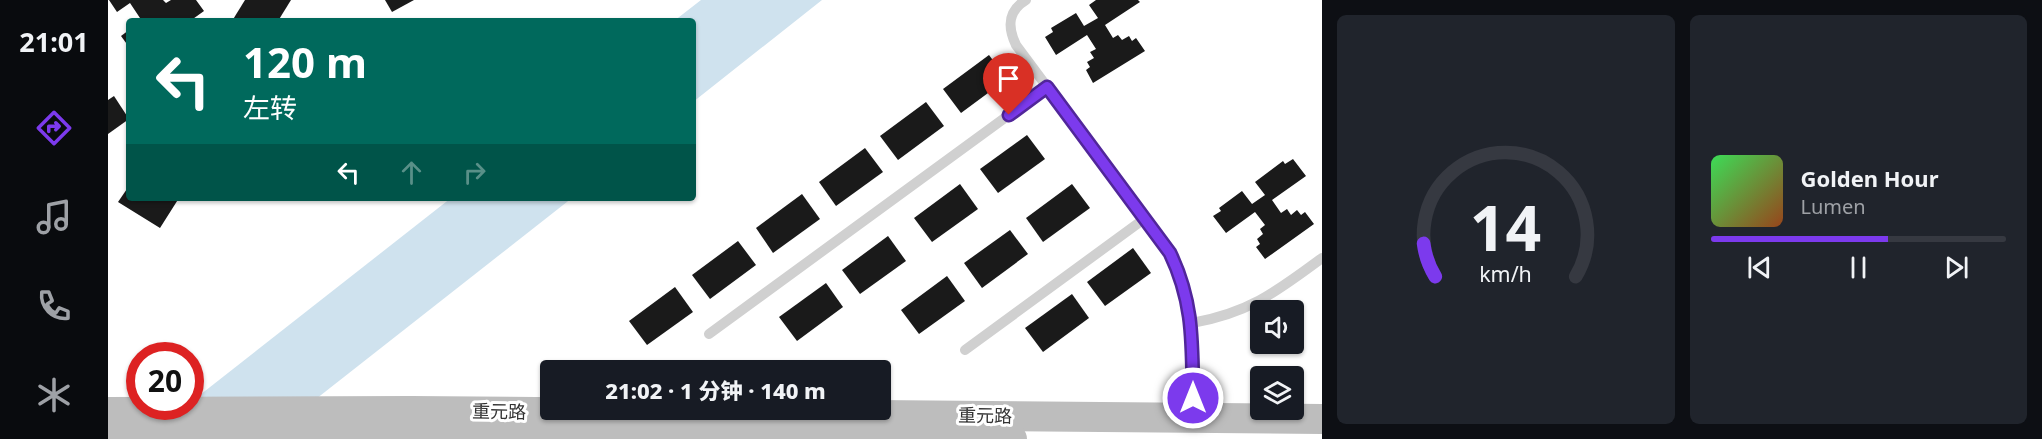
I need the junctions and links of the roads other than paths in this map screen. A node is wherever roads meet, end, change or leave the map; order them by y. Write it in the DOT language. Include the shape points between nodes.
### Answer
graph roads {
  1 [pos="1026,0"];
  2 [pos="1047,87"];
  3 [pos="1144,219"];
  4 [pos="1322,258"];
  5 [pos="1192,324"];
  6 [pos="709,334"];
  7 [pos="965,350"];
  8 [pos="108,412"];
  9 [pos="1193,418"];
  10 [pos="1322,419"];
  11 [pos="405,424"];
  12 [pos="108,439"];
  13 [pos="1012,439"];
  1 -- 2 [label="lane" via="1016,6 1010,18 1010,32"];
  2 -- 3 [label="lane"];
  2 -- 6 [label="lane"];
  3 -- 5 [label="lane" via="1179,272"];
  3 -- 7 [label="lane"];
  4 -- 5 [label="lane" via="1255,305 1224,318"];
  5 -- 9 [label="lane"];
  8 -- 11 [label="street, 重元路"];
  9 -- 10 [label="street, 重元路"];
  9 -- 11 [label="street, 重元路"];
  11 -- 12 [label="street, 重元路"];
  11 -- 13 [label="street, 重元路"];
}
